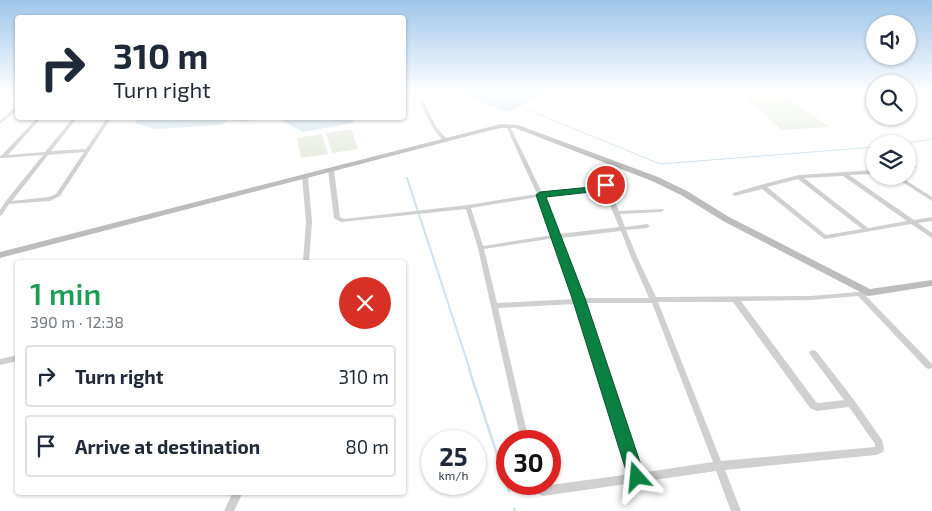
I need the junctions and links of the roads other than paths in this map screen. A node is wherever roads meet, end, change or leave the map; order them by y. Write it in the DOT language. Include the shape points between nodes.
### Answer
graph roads {
  1 [pos="429,116"];
  2 [pos="37,120"];
  3 [pos="73,120"];
  4 [pos="108,120"];
  5 [pos="508,126"];
  6 [pos="445,140"];
  7 [pos="87,150"];
  8 [pos="46,153"];
  9 [pos="1,158"];
  10 [pos="331,170"];
  11 [pos="598,173"];
  12 [pos="866,173"];
  13 [pos="845,175"];
  14 [pos="305,176"];
  15 [pos="799,177"];
  16 [pos="909,185"];
  17 [pos="762,186"];
  18 [pos="605,188"];
  19 [pos="735,194"];
  20 [pos="540,195"];
  21 [pos="932,199"];
  22 [pos="7,203"];
  23 [pos="468,208"];
  24 [pos="661,210"];
  25 [pos="616,213"];
  26 [pos="0,214"];
  27 [pos="932,219"];
  28 [pos="913,222"];
  29 [pos="647,226"];
  30 [pos="623,229"];
  31 [pos="867,230"];
  32 [pos="556,236"];
  33 [pos="932,236"];
  34 [pos="481,248"];
  35 [pos="0,255"];
  36 [pos="306,260"];
  37 [pos="932,283"];
  38 [pos="865,294"];
  39 [pos="735,299"];
  40 [pos="654,300"];
  41 [pos="580,301"];
  42 [pos="494,306"];
  43 [pos="813,353"];
  44 [pos="15,359"];
  45 [pos="0,362"];
  46 [pos="929,366"];
  47 [pos="851,403"];
  48 [pos="522,430"];
  49 [pos="718,466"];
  50 [pos="637,477"];
  51 [pos="561,488"];
  52 [pos="237,495"];
  53 [pos="229,511"];
  54 [pos="736,511"];
  1 -- 6 [label="street"];
  2 -- 9 [label="street"];
  3 -- 8 [label="street"];
  4 -- 7 [label="street"];
  5 -- 6 [label="street"];
  5 -- 20 [label="street"];
  5 -- 38 [label="street" via="516,126 655,179"];
  6 -- 10 [label="street"];
  7 -- 8 [label="street"];
  7 -- 22 [label="street" via="55,198"];
  8 -- 9 [label="street"];
  8 -- 22 [label="street"];
  10 -- 14 [label="street"];
  10 -- 23 [label="street" via="338,220"];
  11 -- 18 [label="street"];
  12 -- 13 [label="street"];
  13 -- 15 [label="street"];
  13 -- 28 [label="street"];
  14 -- 35 [label="street"];
  14 -- 36 [label="street" via="309,222"];
  15 -- 17 [label="street"];
  15 -- 31 [label="street"];
  16 -- 21 [label="street"];
  17 -- 19 [label="street"];
  17 -- 31 [label="street" via="825,237"];
  18 -- 20 [label="street"];
  18 -- 25 [label="street"];
  20 -- 23 [label="street"];
  20 -- 32 [label="street"];
  22 -- 26 [label="street"];
  23 -- 34 [label="street"];
  24 -- 25 [label="street"];
  25 -- 30 [label="street"];
  27 -- 28 [label="street"];
  28 -- 31 [label="street"];
  28 -- 33 [label="street"];
  29 -- 30 [label="street"];
  30 -- 32 [label="street"];
  30 -- 40 [label="street"];
  32 -- 34 [label="street"];
  32 -- 41 [label="street"];
  34 -- 42 [label="street"];
  37 -- 38 [label="street"];
  38 -- 39 [label="street"];
  38 -- 46 [label="street"];
  39 -- 40 [label="street"];
  39 -- 47 [label="street" via="813,405"];
  40 -- 41 [label="street"];
  40 -- 49 [label="street"];
  41 -- 42 [label="street"];
  41 -- 50 [label="street"];
  42 -- 48 [label="street"];
  43 -- 47 [label="street"];
  44 -- 45 [label="street"];
  47 -- 49 [label="street" via="880,449"];
  49 -- 50 [label="street"];
  49 -- 54 [label="street"];
  50 -- 51 [label="street"];
  52 -- 53 [label="street"];
}
